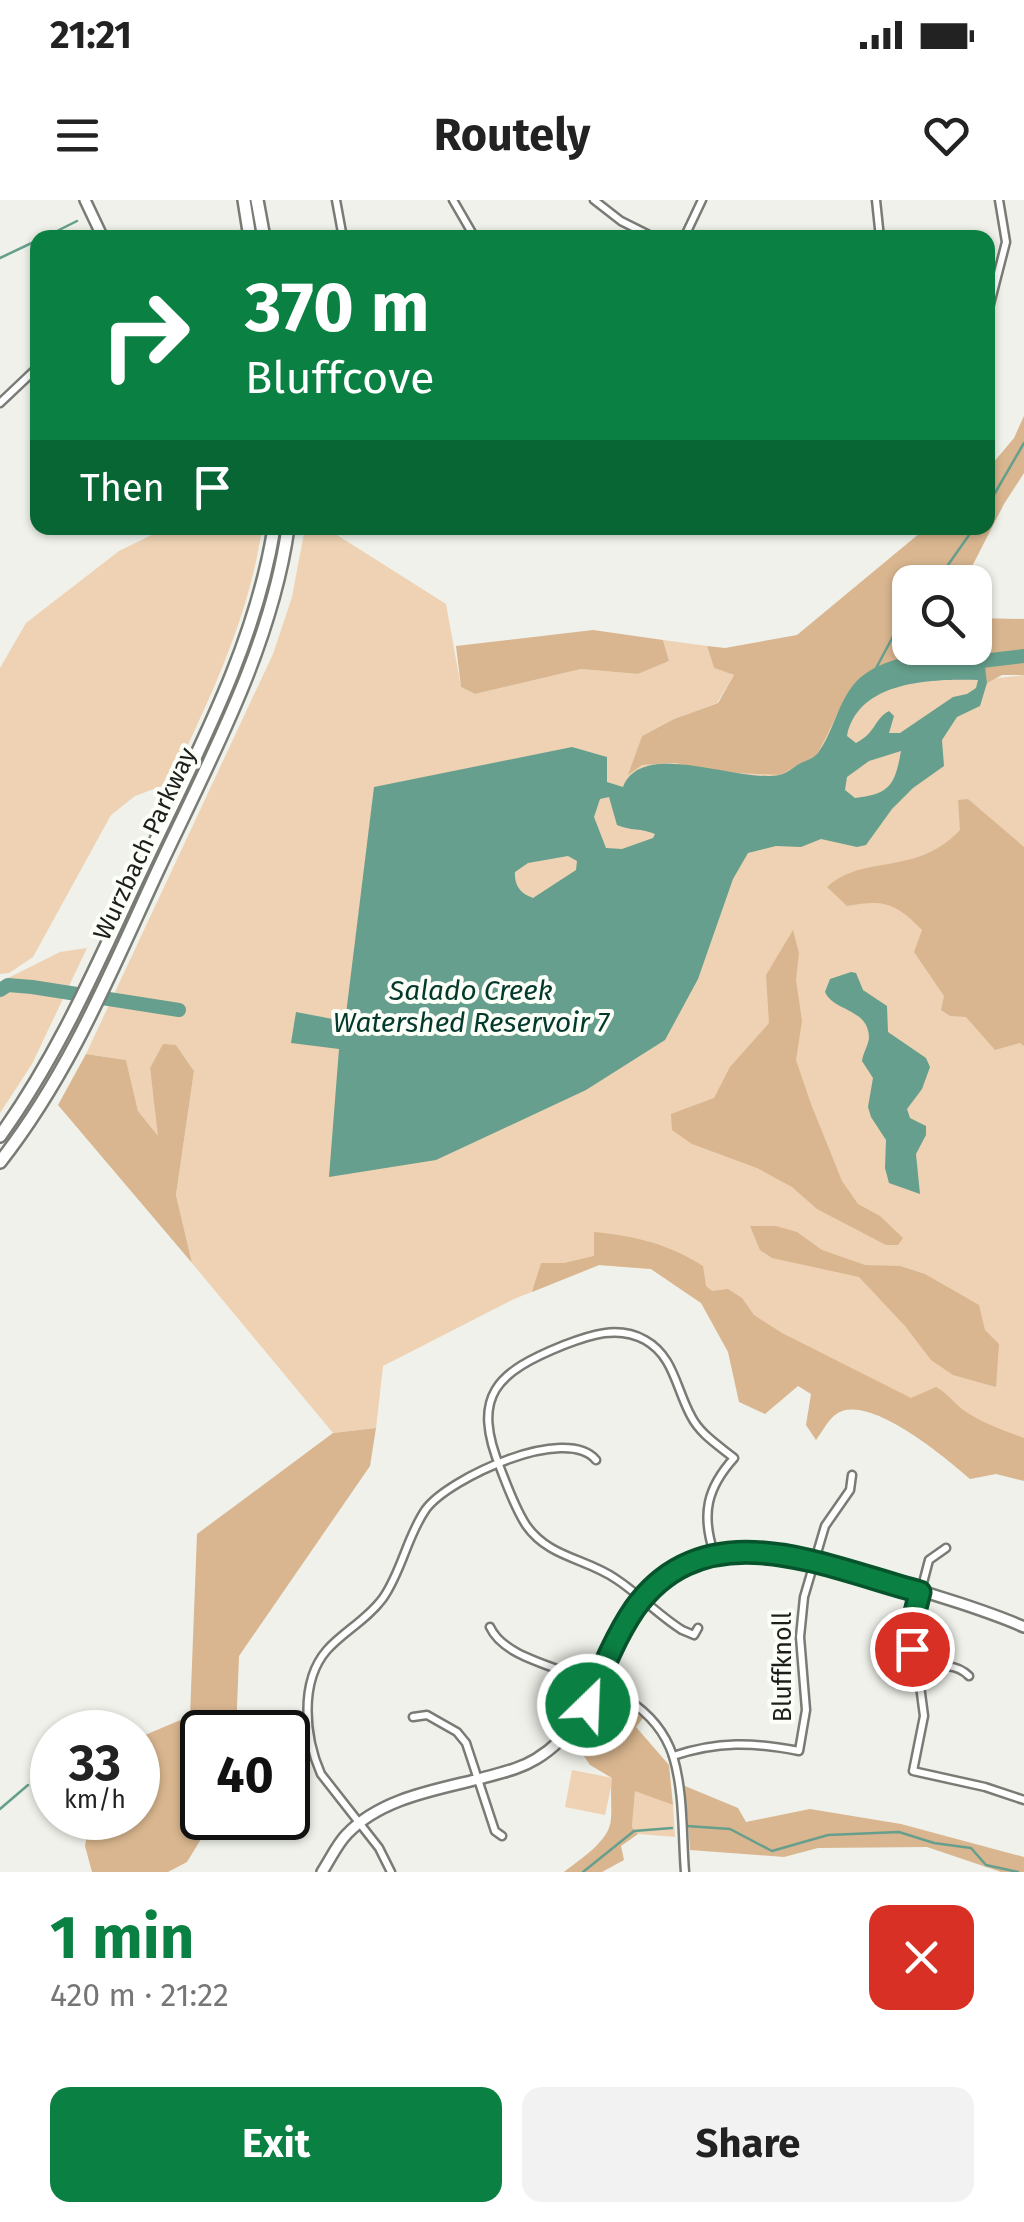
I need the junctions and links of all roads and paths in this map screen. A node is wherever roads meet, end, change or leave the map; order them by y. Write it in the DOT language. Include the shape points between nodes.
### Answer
graph roads {
  1 [pos="85,200"];
  2 [pos="240,200"];
  3 [pos="257,200"];
  4 [pos="336,200"];
  5 [pos="453,200"];
  6 [pos="594,200"];
  7 [pos="702,200"];
  8 [pos="876,200"];
  9 [pos="999,200"];
  10 [pos="99,230"];
  11 [pos="245,230"];
  12 [pos="263,230"];
  13 [pos="341,230"];
  14 [pos="469,230"];
  15 [pos="639,230"];
  16 [pos="688,230"];
  17 [pos="879,230"];
  18 [pos="995,276"];
  19 [pos="30,375"];
  20 [pos="0,403"];
  21 [pos="273,535"];
  22 [pos="287,535"];
  23 [pos="0,1136"];
  24 [pos="0,1162"];
  25 [pos="596,1460"];
  26 [pos="499,1465"];
  27 [pos="852,1475"];
  28 [pos="946,1548"];
  29 [pos="714,1553"];
  30 [pos="813,1563"];
  31 [pos="920,1592"];
  32 [pos="642,1600"];
  33 [pos="490,1627"];
  34 [pos="1024,1627"];
  35 [pos="698,1628"];
  36 [pos="918,1670"];
  37 [pos="969,1676"];
  38 [pos="597,1683"];
  39 [pos="413,1718"];
  40 [pos="672,1756"];
  41 [pos="479,1778"];
  42 [pos="1024,1800"];
  43 [pos="360,1823"];
  44 [pos="502,1836"];
  45 [pos="322,1872"];
  46 [pos="391,1872"];
  47 [pos="685,1872"];
  1 -- 10 [label="street"];
  2 -- 11 [label="highway"];
  3 -- 12 [label="highway"];
  4 -- 13 [label="street"];
  5 -- 14 [label="street"];
  6 -- 15 [label="street"];
  7 -- 16 [label="street"];
  8 -- 17 [label="street"];
  9 -- 18 [label="street" via="1006,242"];
  19 -- 20 [label="street"];
  21 -- 23 [label="highway, Wurzbach Parkway" via="246,641 68,1027"];
  22 -- 24 [label="highway, Wurzbach Parkway" via="259,645 84,1028 38,1111"];
  25 -- 26 [label="street" via="583,1450 559,1447"];
  26 -- 29 [label="street" via="488,1414 508,1374 588,1336 612,1332 646,1340 670,1363 697,1426 734,1458 706,1506"];
  26 -- 32 [label="street" via="519,1514 538,1539 606,1572"];
  26 -- 43 [label="street" via="428,1506 382,1600 328,1650 314,1673 307,1720 315,1761"];
  27 -- 30 [label="street, Bluffknoll"];
  28 -- 31 [label="street" via="929,1560"];
  29 -- 30 [label="street" via="744,1550"];
  29 -- 32 [label="street" via="660,1580"];
  30 -- 31 [label="street"];
  30 -- 40 [label="street, Bluffknoll" via="801,1617 806,1710 800,1751 730,1742"];
  31 -- 34 [label="street"];
  31 -- 36 [label="street" via="911,1631"];
  32 -- 35 [label="street" via="694,1636"];
  32 -- 38 [label="street"];
  33 -- 38 [label="street" via="494,1637 522,1654"];
  36 -- 37 [label="street" via="952,1666"];
  36 -- 42 [label="street" via="924,1716 914,1771"];
  38 -- 40 [label="street" via="646,1714"];
  38 -- 41 [label="street" via="580,1718 551,1749 514,1770"];
  39 -- 41 [label="street" via="427,1715 457,1732"];
  40 -- 47 [label="street"];
  41 -- 43 [label="street" via="401,1800"];
  41 -- 44 [label="street" via="494,1831"];
  43 -- 45 [label="street"];
  43 -- 46 [label="street"];
}
